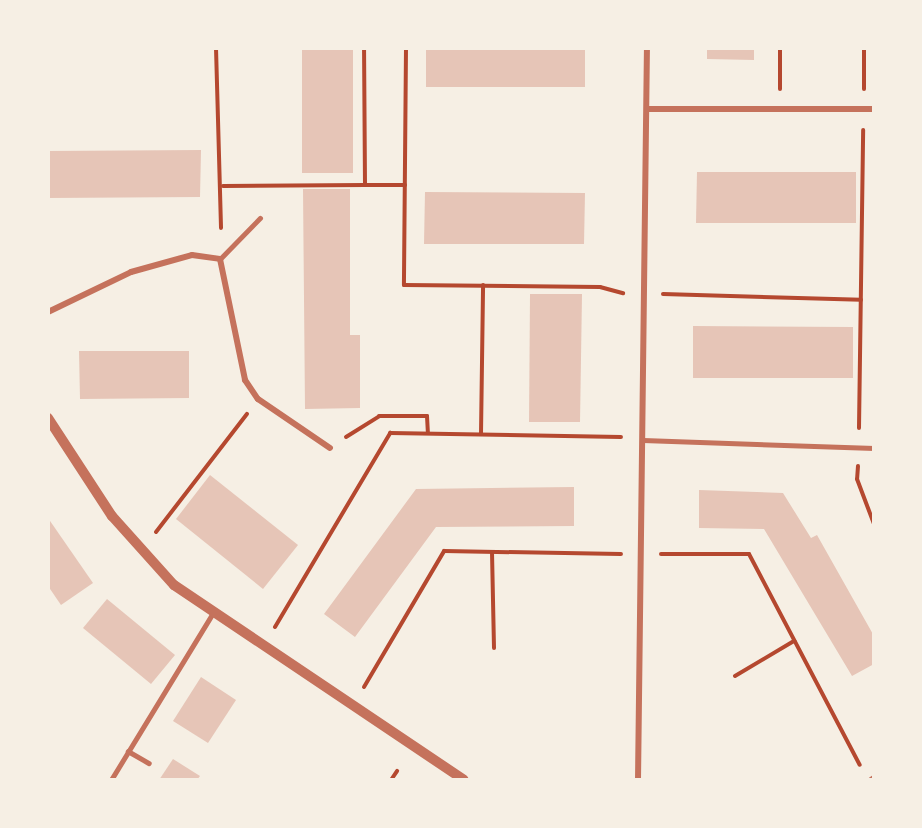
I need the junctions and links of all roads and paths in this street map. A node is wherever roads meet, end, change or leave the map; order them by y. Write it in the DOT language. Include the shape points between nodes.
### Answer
graph roads {
  1 [pos="216,48"];
  2 [pos="364,48"];
  3 [pos="405,48"];
  4 [pos="647,48"];
  5 [pos="780,48"];
  6 [pos="864,48"];
  7 [pos="647,109"];
  8 [pos="780,109"];
  9 [pos="863,109"];
  10 [pos="874,109"];
  11 [pos="365,185"];
  12 [pos="405,185"];
  13 [pos="223,186"];
  14 [pos="260,218"];
  15 [pos="220,259"];
  16 [pos="483,285"];
  17 [pos="645,293"];
  18 [pos="861,300"];
  19 [pos="48,312"];
  20 [pos="258,399"];
  21 [pos="48,418"];
  22 [pos="428,434"];
  23 [pos="481,434"];
  24 [pos="643,440"];
  25 [pos="330,448"];
  26 [pos="859,448"];
  27 [pos="874,448"];
  28 [pos="874,524"];
  29 [pos="140,552"];
  30 [pos="492,552"];
  31 [pos="213,613"];
  32 [pos="794,641"];
  33 [pos="263,646"];
  34 [pos="494,648"];
  35 [pos="735,676"];
  36 [pos="128,752"];
  37 [pos="148,763"];
  38 [pos="397,771"];
  39 [pos="111,780"];
  40 [pos="392,780"];
  41 [pos="464,780"];
  42 [pos="638,780"];
  1 -- 13 [label="path" via="217,174"];
  2 -- 11 [label="path"];
  3 -- 12 [label="path"];
  4 -- 7 [label="street"];
  5 -- 8 [label="path"];
  6 -- 9 [label="path"];
  7 -- 8 [label="street"];
  7 -- 17 [label="street"];
  8 -- 9 [label="street"];
  9 -- 10 [label="street"];
  9 -- 18 [label="path"];
  11 -- 12 [label="path"];
  11 -- 13 [label="path"];
  12 -- 16 [label="path" via="404,285"];
  13 -- 15 [label="path"];
  14 -- 15 [label="lane"];
  15 -- 19 [label="street" via="192,255 131,272"];
  15 -- 20 [label="street" via="245,380"];
  16 -- 17 [label="path" via="600,287 609,293"];
  16 -- 23 [label="path"];
  17 -- 18 [label="path"];
  17 -- 24 [label="street"];
  18 -- 26 [label="path"];
  20 -- 25 [label="street"];
  20 -- 29 [label="path"];
  21 -- 29 [label="street"];
  22 -- 23 [label="path"];
  22 -- 25 [label="path" via="427,416 379,416"];
  22 -- 33 [label="path" via="390,433"];
  23 -- 24 [label="path"];
  24 -- 26 [label="lane"];
  24 -- 42 [label="street"];
  26 -- 27 [label="lane"];
  26 -- 28 [label="path" via="857,479"];
  29 -- 31 [label="street"];
  30 -- 34 [label="path"];
  31 -- 33 [label="street"];
  31 -- 36 [label="lane"];
  32 -- 35 [label="path"];
  33 -- 41 [label="street"];
  36 -- 37 [label="lane"];
  36 -- 39 [label="lane"];
  38 -- 40 [label="path"];
}
